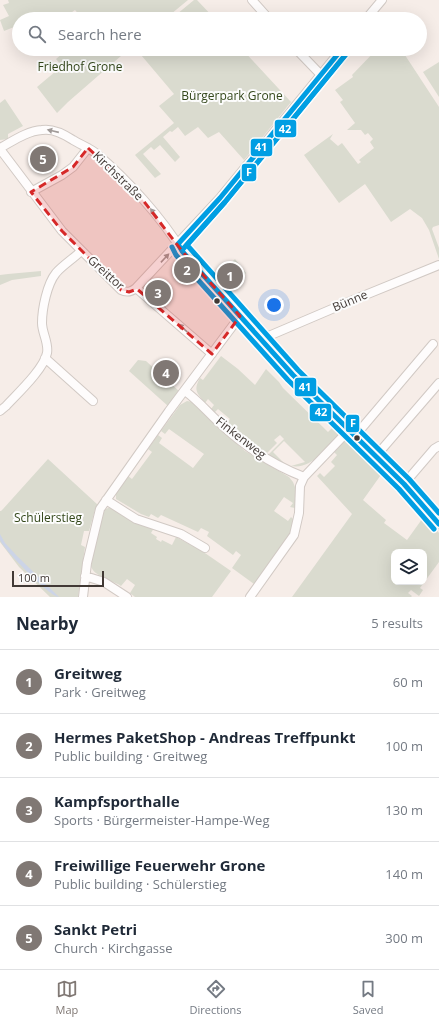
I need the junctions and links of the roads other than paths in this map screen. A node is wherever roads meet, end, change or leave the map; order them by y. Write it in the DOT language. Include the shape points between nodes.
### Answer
graph roads {
  1 [pos="252,0"];
  2 [pos="382,0"];
  3 [pos="263,12"];
  4 [pos="372,12"];
  5 [pos="303,56"];
  6 [pos="336,56"];
  7 [pos="321,75"];
  8 [pos="88,148"];
  9 [pos="0,149"];
  10 [pos="31,192"];
  11 [pos="178,244"];
  12 [pos="81,250"];
  13 [pos="439,265"];
  14 [pos="134,290"];
  15 [pos="240,316"];
  16 [pos="262,341"];
  17 [pos="433,344"];
  18 [pos="212,354"];
  19 [pos="45,358"];
  20 [pos="439,383"];
  21 [pos="185,391"];
  22 [pos="93,401"];
  23 [pos="0,411"];
  24 [pos="352,433"];
  25 [pos="439,446"];
  26 [pos="376,456"];
  27 [pos="304,477"];
  28 [pos="404,484"];
  29 [pos="106,500"];
  30 [pos="439,524"];
  31 [pos="205,548"];
  32 [pos="85,576"];
  33 [pos="83,597"];
  34 [pos="128,597"];
  35 [pos="250,597"];
  1 -- 3 [label="street"];
  2 -- 4 [label="street"];
  5 -- 7 [label="street"];
  6 -- 7 [label="street"];
  7 -- 11 [label="street" via="220,198"];
  8 -- 9 [label="street, Kirchstraße, one-way" via="54,130 42,129"];
  8 -- 10 [label="street" via="73,167"];
  11 -- 8 [label="street, Kirchstraße, one-way" via="139,195"];
  9 -- 10 [label="street, Greittor"];
  10 -- 12 [label="street, Greittor"];
  14 -- 11 [label="street, one-way"];
  11 -- 15 [label="street, Kirchstraße"];
  12 -- 14 [label="street, Greittor" via="121,290"];
  12 -- 19 [label="street" via="55,274 48,288 42,323 47,350"];
  13 -- 16 [label="street, Bünne" via="346,302"];
  18 -- 14 [label="street, Greittor, one-way"];
  15 -- 16 [label="street, Kirchstraße"];
  15 -- 18 [label="street"];
  16 -- 24 [label="street, Kirchstraße"];
  17 -- 24 [label="street"];
  18 -- 21 [label="street"];
  19 -- 22 [label="street"];
  19 -- 23 [label="street" via="40,367"];
  20 -- 26 [label="street"];
  21 -- 27 [label="street, Finkenweg" via="246,445 273,463"];
  21 -- 29 [label="street"];
  24 -- 26 [label="street, Kirchstraße"];
  24 -- 27 [label="street"];
  25 -- 28 [label="street"];
  26 -- 28 [label="street, Kirchstraße"];
  27 -- 35 [label="street" via="300,486 299,513 294,534"];
  28 -- 30 [label="street, Kirchstraße"];
  29 -- 31 [label="street" via="136,519 181,534"];
  29 -- 32 [label="street" via="98,512"];
  32 -- 33 [label="street"];
  32 -- 34 [label="street" via="104,582"];
}
